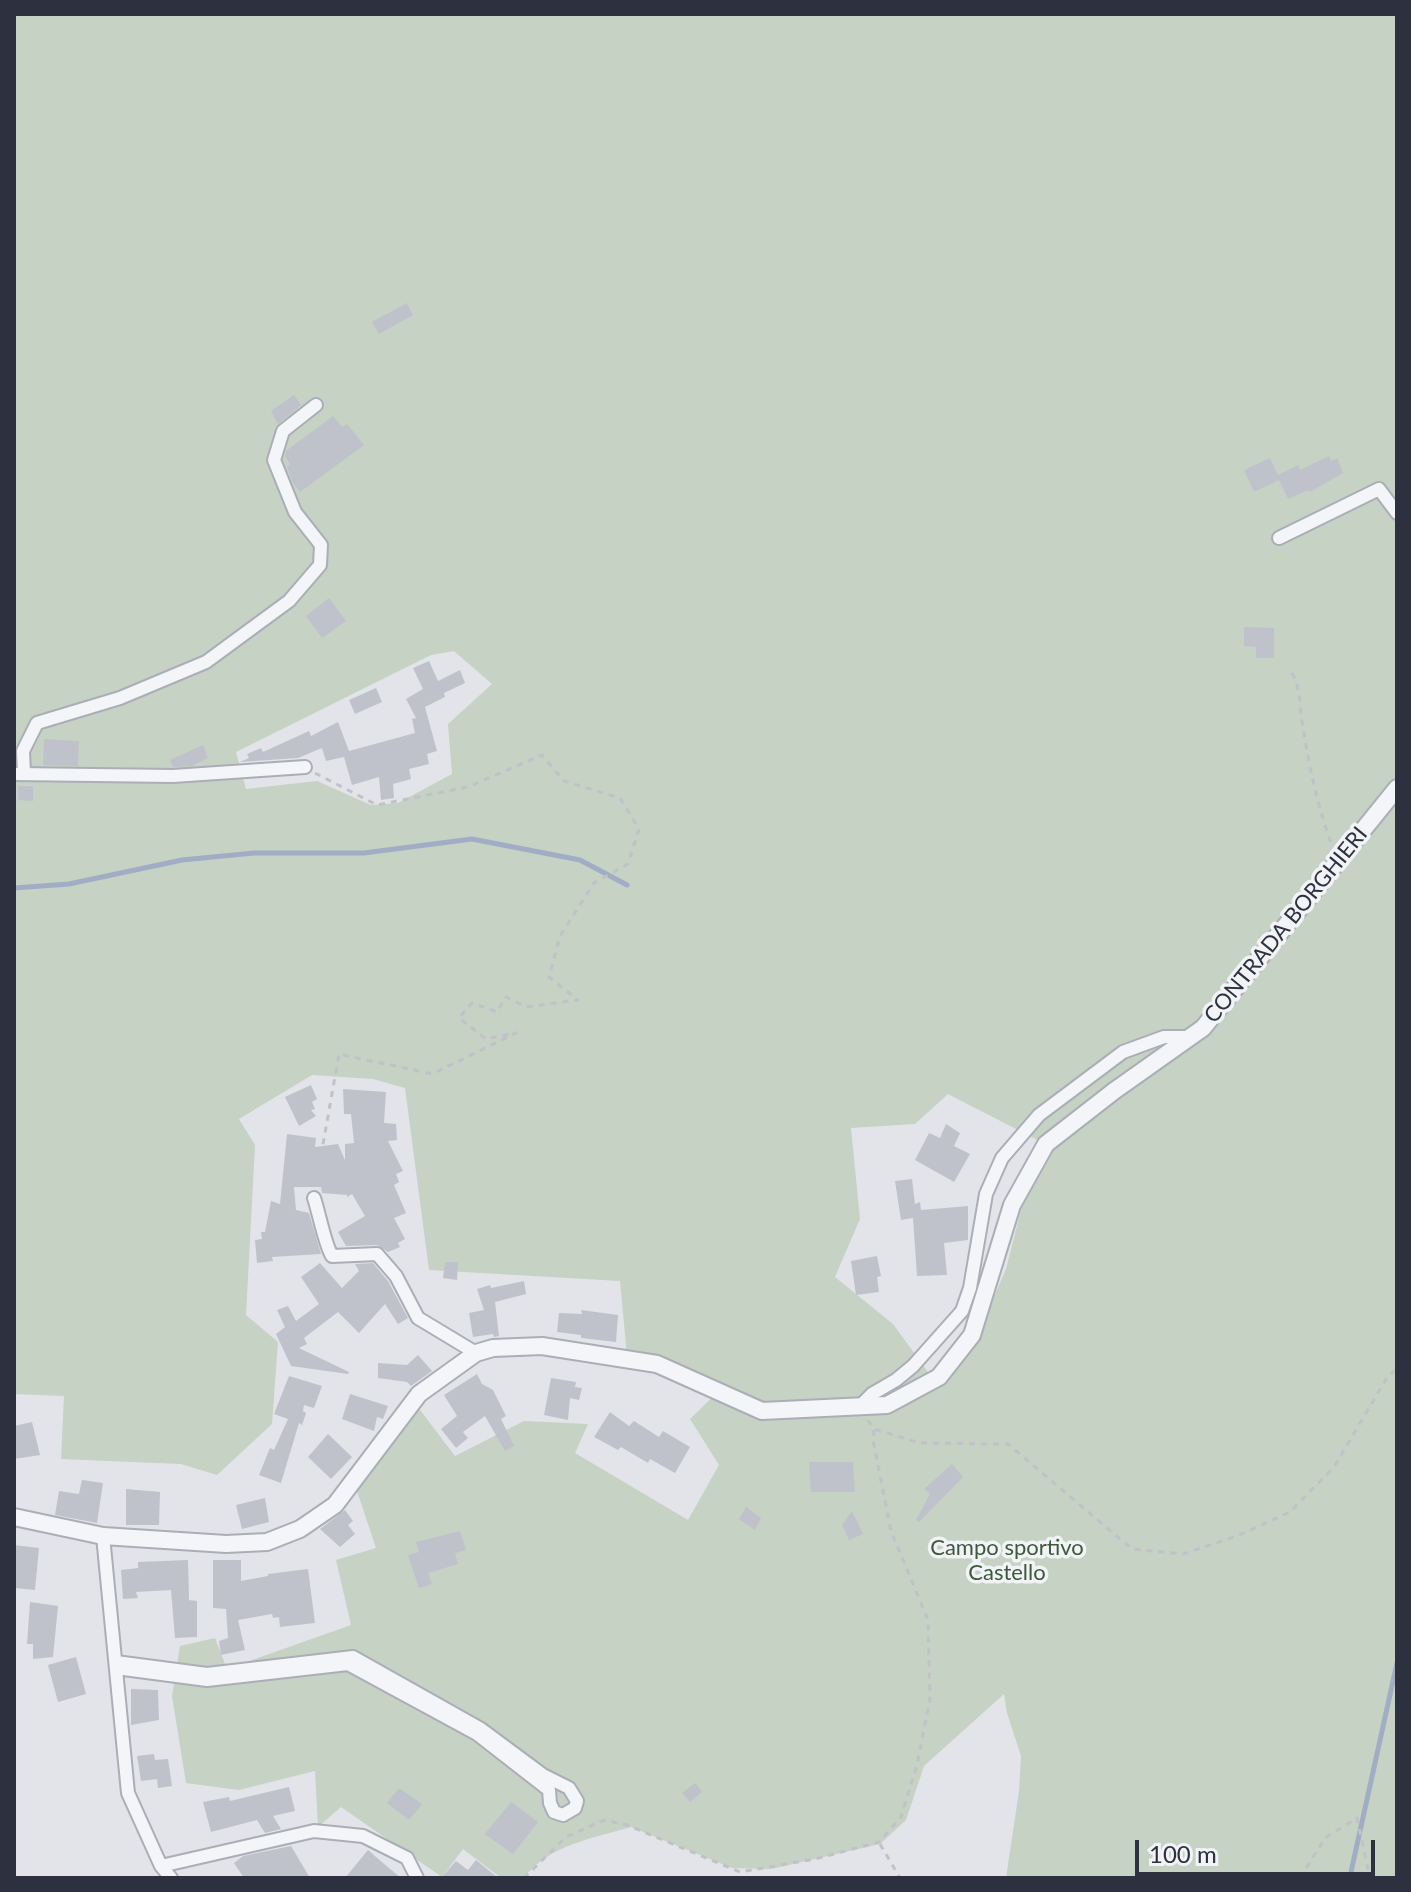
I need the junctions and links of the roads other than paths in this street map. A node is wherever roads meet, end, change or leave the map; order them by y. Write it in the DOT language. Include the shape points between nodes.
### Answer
graph roads {
  1 [pos="316,405"];
  2 [pos="1397,513"];
  3 [pos="1279,538"];
  4 [pos="305,767"];
  5 [pos="19,774"];
  6 [pos="1397,788"];
  7 [pos="1191,1037"];
  8 [pos="314,1198"];
  9 [pos="476,1353"];
  10 [pos="860,1406"];
  11 [pos="14,1517"];
  12 [pos="103,1536"];
  13 [pos="116,1665"];
  14 [pos="161,1866"];
  15 [pos="171,1878"];
  16 [pos="417,1878"];
  1 -- 5 [label="street" via="283,431 274,460 295,512 321,545 320,565 289,601 206,662 120,698 37,723"];
  2 -- 3 [label="street" via="1379,489"];
  4 -- 5 [label="street" via="173,776"];
  6 -- 7 [label="street, CONTRADA BORGHIERI"];
  7 -- 10 [label="street, CONTRADA BORGHIERI" via="1046,1144 1012,1205 972,1335 939,1377 887,1405"];
  7 -- 10 [label="street" via="1164,1037 1123,1052 1039,1115 1002,1158 986,1194 962,1311 913,1366"];
  8 -- 9 [label="street" via="332,1256 377,1254 396,1276 418,1318"];
  9 -- 10 [label="street, CONTRADA BORGHIERI" via="542,1346 657,1364 762,1411"];
  9 -- 12 [label="street, CONTRADA BORGHIERI" via="419,1394 335,1505 300,1529 267,1542 226,1544"];
  11 -- 12 [label="street, CONTRADA BORGHIERI"];
  12 -- 13 [label="street"];
  13 -- 13 [label="street" via="207,1680 348,1664 477,1734 549,1790 554,1812 563,1815 575,1808 569,1788 473,1724 353,1657 207,1674"];
  13 -- 14 [label="street" via="128,1793"];
  14 -- 15 [label="street"];
  14 -- 16 [label="street" via="314,1831 363,1836 407,1858"];
}
